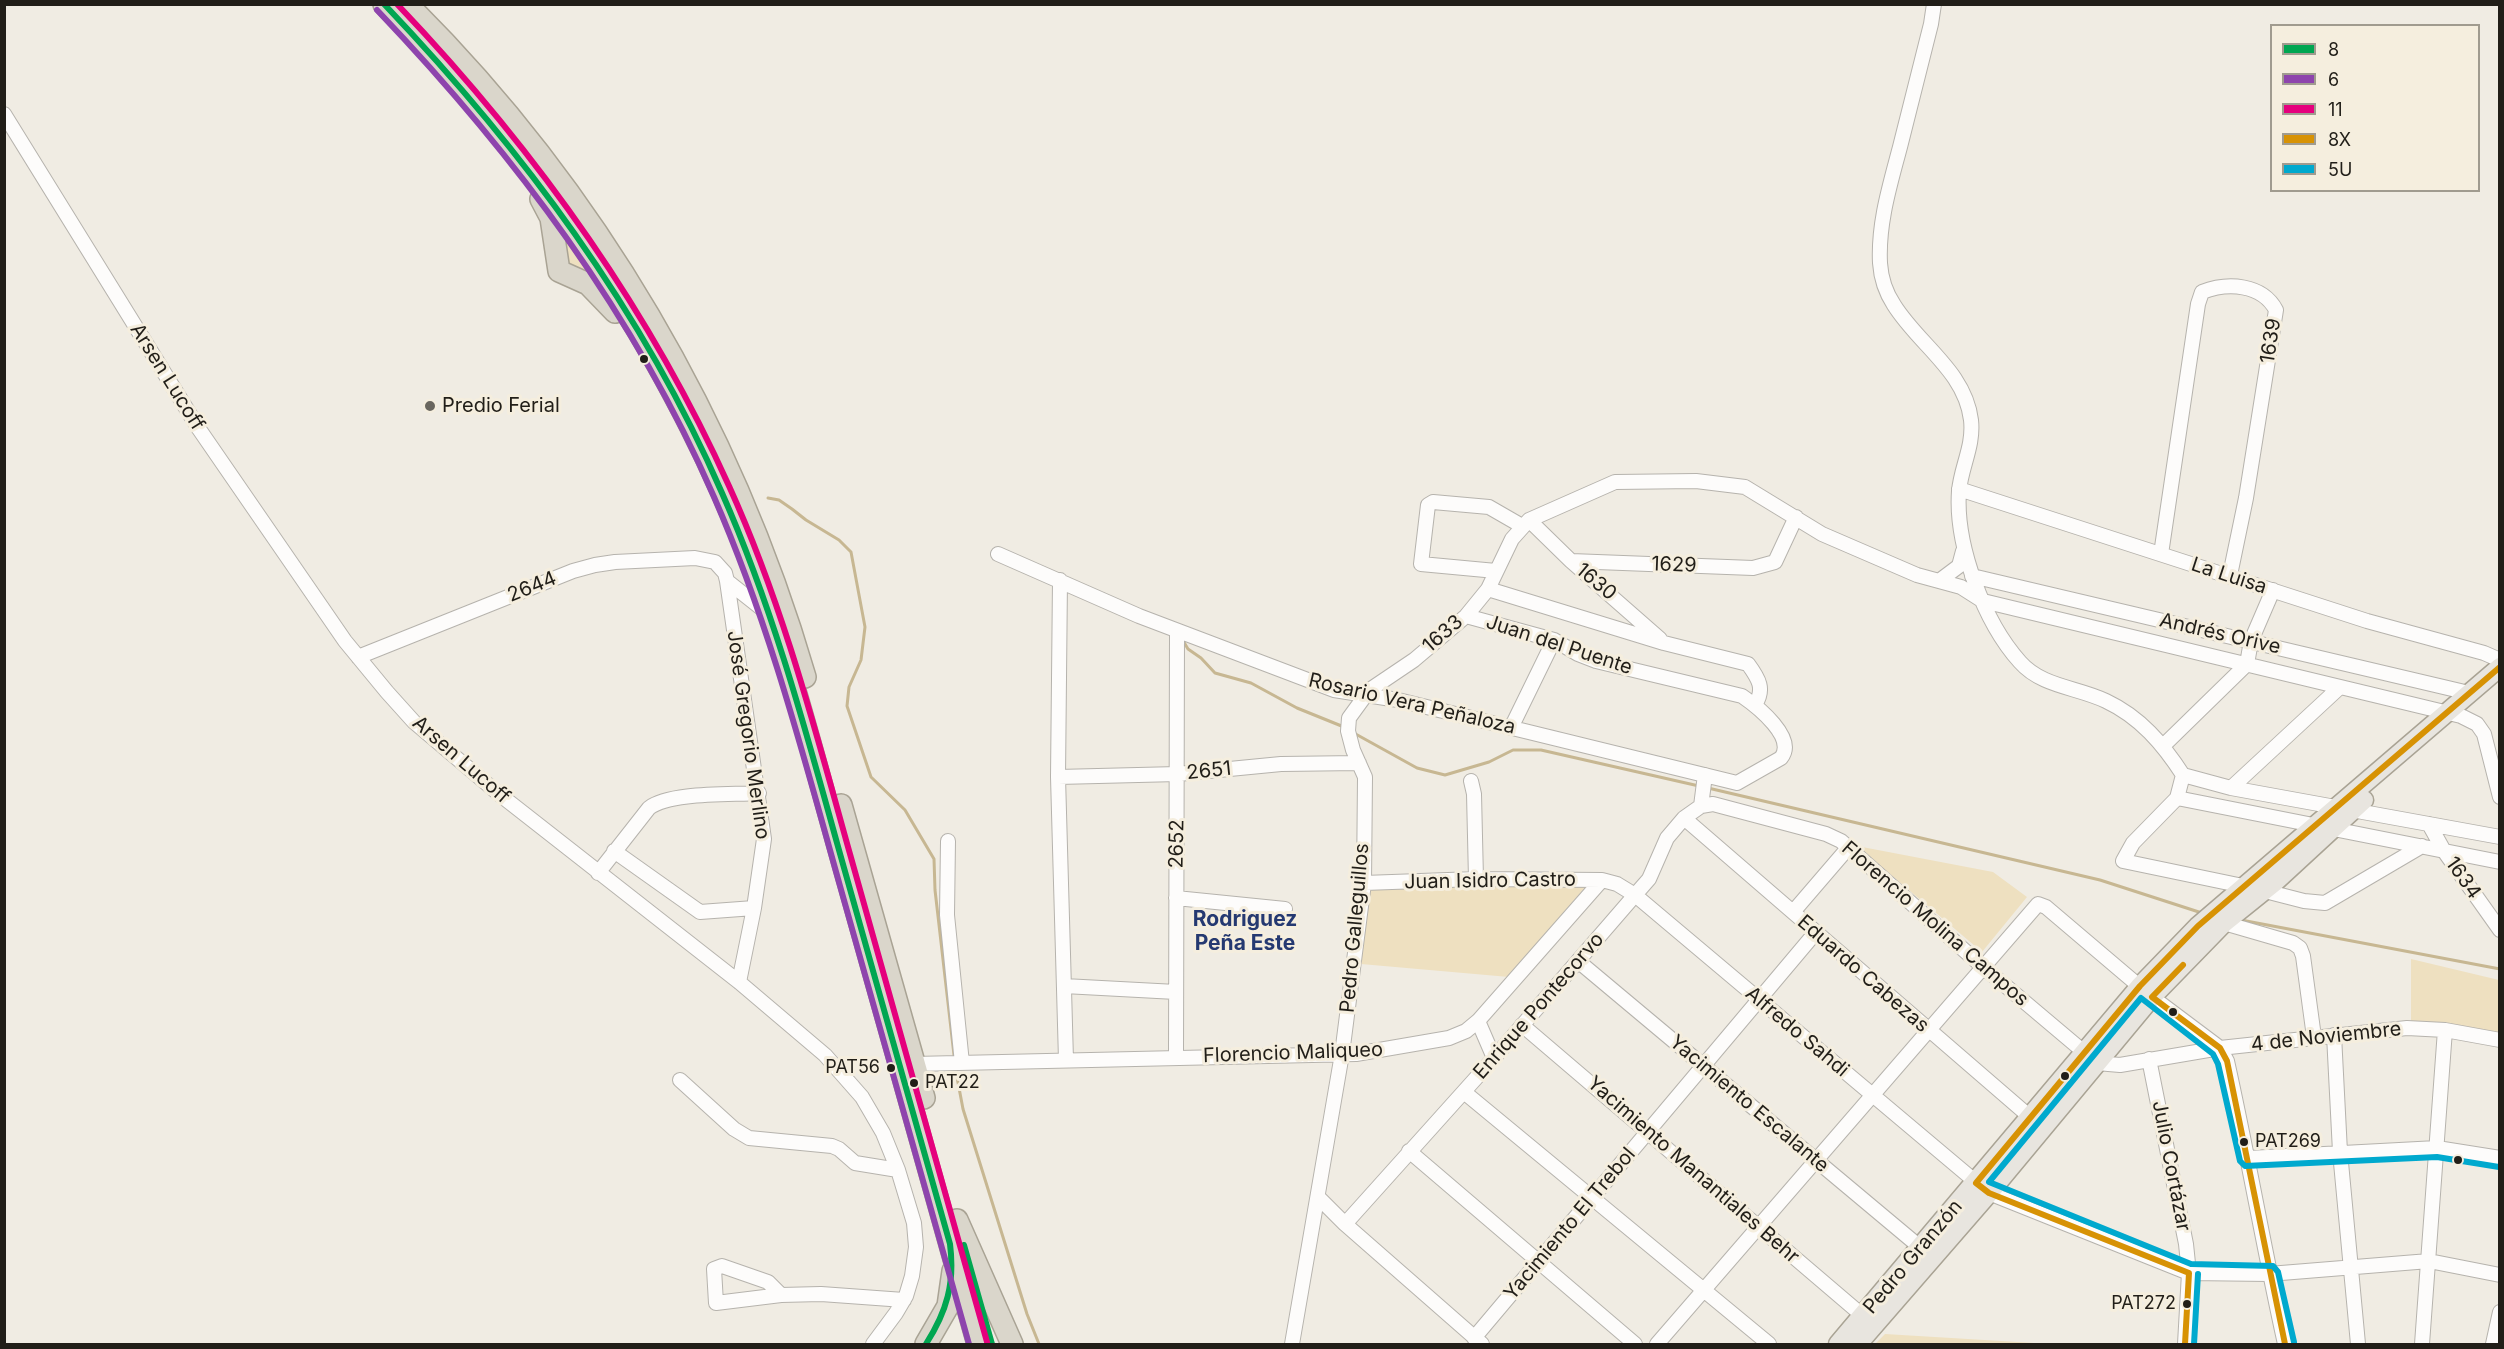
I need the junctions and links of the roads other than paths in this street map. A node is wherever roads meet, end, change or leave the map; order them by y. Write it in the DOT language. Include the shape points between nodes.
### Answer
graph roads {
  1 [pos="384,4"];
  2 [pos="408,4"];
  3 [pos="1934,4"];
  4 [pos="4,114"];
  5 [pos="526,163"];
  6 [pos="644,341"];
  7 [pos="1959,489"];
  8 [pos="1796,517"];
  9 [pos="1525,523"];
  10 [pos="1964,551"];
  11 [pos="998,554"];
  12 [pos="2161,554"];
  13 [pos="1571,561"];
  14 [pos="715,562"];
  15 [pos="1496,571"];
  16 [pos="2230,575"];
  17 [pos="1972,576"];
  18 [pos="1060,580"];
  19 [pos="727,581"];
  20 [pos="1939,581"];
  21 [pos="1488,589"];
  22 [pos="2272,590"];
  23 [pos="1983,601"];
  24 [pos="771,616"];
  25 [pos="1466,616"];
  26 [pos="1177,631"];
  27 [pos="1554,639"];
  28 [pos="2251,641"];
  29 [pos="1664,643"];
  30 [pos="358,657"];
  31 [pos="2499,660"];
  32 [pos="2247,664"];
  33 [pos="2499,667"];
  34 [pos="2499,683"];
  35 [pos="2340,687"];
  36 [pos="2469,693"];
  37 [pos="1365,696"];
  38 [pos="1755,705"];
  39 [pos="2453,714"];
  40 [pos="1511,728"];
  41 [pos="2164,745"];
  42 [pos="1359,763"];
  43 [pos="1178,774"];
  44 [pos="1705,775"];
  45 [pos="2183,775"];
  46 [pos="1058,777"];
  47 [pos="1471,781"];
  48 [pos="2231,788"];
  49 [pos="759,793"];
  50 [pos="2177,798"];
  51 [pos="2499,798"];
  52 [pos="1701,806"];
  53 [pos="2345,808"];
  54 [pos="1684,818"];
  55 [pos="2429,824"];
  56 [pos="2323,828"];
  57 [pos="2499,837"];
  58 [pos="948,841"];
  59 [pos="2422,846"];
  60 [pos="1848,848"];
  61 [pos="614,851"];
  62 [pos="2444,851"];
  63 [pos="2499,862"];
  64 [pos="598,873"];
  65 [pos="1476,879"];
  66 [pos="1602,880"];
  67 [pos="1364,883"];
  68 [pos="1617,884"];
  69 [pos="2243,886"];
  70 [pos="2265,891"];
  71 [pos="1635,895"];
  72 [pos="1176,898"];
  73 [pos="754,908"];
  74 [pos="1285,909"];
  75 [pos="1793,912"];
  76 [pos="2224,923"];
  77 [pos="2499,930"];
  78 [pos="1816,932"];
  79 [pos="1578,961"];
  80 [pos="1982,966"];
  81 [pos="739,982"];
  82 [pos="1064,986"];
  83 [pos="1176,992"];
  84 [pos="2146,992"];
  85 [pos="1758,999"];
  86 [pos="1478,1021"];
  87 [pos="1522,1025"];
  88 [pos="1928,1030"];
  89 [pos="2445,1030"];
  90 [pos="2334,1035"];
  91 [pos="2314,1037"];
  92 [pos="2499,1040"];
  93 [pos="2220,1048"];
  94 [pos="1342,1054"];
  95 [pos="1176,1058"];
  96 [pos="1494,1058"];
  97 [pos="2091,1058"];
  98 [pos="2149,1059"];
  99 [pos="1066,1060"];
  100 [pos="962,1063"];
  101 [pos="915,1064"];
  102 [pos="1703,1065"];
  103 [pos="680,1080"];
  104 [pos="1464,1092"];
  105 [pos="1871,1095"];
  106 [pos="2037,1123"];
  107 [pos="1647,1132"];
  108 [pos="2437,1148"];
  109 [pos="1409,1152"];
  110 [pos="2340,1152"];
  111 [pos="2249,1158"];
  112 [pos="2499,1158"];
  113 [pos="1816,1160"];
  114 [pos="898,1170"];
  115 [pos="1982,1188"];
  116 [pos="1318,1198"];
  117 [pos="1592,1198"];
  118 [pos="957,1220"];
  119 [pos="1345,1224"];
  120 [pos="1758,1227"];
  121 [pos="950,1244"];
  122 [pos="1921,1248"];
  123 [pos="2429,1261"];
  124 [pos="1538,1262"];
  125 [pos="2350,1268"];
  126 [pos="2189,1273"];
  127 [pos="2269,1274"];
  128 [pos="2499,1275"];
  129 [pos="1704,1290"];
  130 [pos="781,1295"];
  131 [pos="904,1300"];
  132 [pos="2499,1312"];
  133 [pos="1863,1316"];
  134 [pos="1478,1341"];
  135 [pos="873,1344"];
  136 [pos="926,1344"];
  137 [pos="978,1344"];
  138 [pos="992,1344"];
  139 [pos="1012,1344"];
  140 [pos="1292,1344"];
  141 [pos="1635,1344"];
  142 [pos="1657,1344"];
  143 [pos="1769,1344"];
  144 [pos="1838,1344"];
  145 [pos="1858,1344"];
  146 [pos="2185,1344"];
  147 [pos="2285,1344"];
  148 [pos="2358,1344"];
  149 [pos="2422,1344"];
  150 [pos="2493,1344"];
  1 -- 5 [label="highway" via="431,52"];
  2 -- 101 [label="highway" via="470,70 576,203 654,324 711,432 762,549 792,634"];
  3 -- 7 [label="street" via="1884,208 1880,264 1884,285 1895,306 1958,382 1968,402 1972,436"];
  4 -- 30 [label="street, Arsen Lucoff" via="194,421"];
  5 -- 6 [label="highway"];
  5 -- 6 [label="highway" via="531,182 550,218 559,271 588,284"];
  6 -- 24 [label="highway" via="708,462"];
  7 -- 10 [label="street" via="1959,528"];
  7 -- 12 [label="street, La Luisa"];
  8 -- 9 [label="street, Andrés Orive" via="1745,487 1696,481 1616,482"];
  8 -- 13 [label="street, 1629" via="1775,562 1753,568"];
  8 -- 20 [label="street, Andrés Orive" via="1862,552"];
  9 -- 13 [label="street, 1630"];
  9 -- 15 [label="street, 1633"];
  9 -- 15 [label="street, 1630" via="1489,507 1433,502 1428,505 1421,564"];
  10 -- 17 [label="street"];
  10 -- 20 [label="street" via="1959,566"];
  11 -- 18 [label="street, Rosario Vera Peñaloza"];
  12 -- 16 [label="street, La Luisa"];
  12 -- 16 [label="street, 1639" via="2198,304 2202,292 2215,287 2246,287 2266,295 2276,310"];
  13 -- 29 [label="street, 1630"];
  14 -- 19 [label="street, José Gregorio Merlino"];
  14 -- 30 [label="street, 2644" via="695,558 615,562 573,571"];
  15 -- 21 [label="street, 1633"];
  16 -- 22 [label="street, La Luisa"];
  17 -- 23 [label="street"];
  17 -- 28 [label="street, Andrés Orive"];
  18 -- 26 [label="street, Rosario Vera Peñaloza"];
  18 -- 46 [label="street"];
  19 -- 24 [label="street"];
  19 -- 49 [label="street, José Gregorio Merlino"];
  20 -- 23 [label="street, Andrés Orive" via="1961,587"];
  21 -- 25 [label="street, 1633"];
  21 -- 29 [label="street, Juan del Puente"];
  22 -- 28 [label="street"];
  22 -- 31 [label="street, La Luisa"];
  23 -- 32 [label="street, Andrés Orive"];
  23 -- 41 [label="street" via="2019,662 2033,674 2104,700 2133,717"];
  24 -- 121 [label="highway"];
  25 -- 27 [label="street, Juan del Puente"];
  25 -- 37 [label="street, 1633"];
  26 -- 37 [label="street, Rosario Vera Peñaloza" via="1335,690"];
  26 -- 43 [label="street, 2652"];
  27 -- 38 [label="street, Juan del Puente" via="1596,661 1742,696"];
  27 -- 40 [label="street"];
  28 -- 32 [label="street"];
  28 -- 36 [label="street, Andrés Orive"];
  29 -- 38 [label="street, Juan del Puente" via="1748,664 1761,686"];
  30 -- 64 [label="street, Arsen Lucoff" via="414,722"];
  32 -- 35 [label="street, Andrés Orive"];
  32 -- 41 [label="street"];
  33 -- 36 [label="main road, Pedro Granzón"];
  34 -- 39 [label="main road, Pedro Granzón"];
  35 -- 39 [label="street, Andrés Orive"];
  35 -- 48 [label="street"];
  36 -- 39 [label="main road, Pedro Granzón"];
  37 -- 40 [label="street, Rosario Vera Peñaloza" via="1398,700"];
  37 -- 42 [label="street, Pedro Galleguillos" via="1349,718 1349,738"];
  38 -- 44 [label="street, Rosario Vera Peñaloza" via="1780,732 1786,752 1737,783"];
  39 -- 51 [label="street" via="2477,724 2484,734"];
  39 -- 53 [label="main road, Pedro Granzón"];
  40 -- 44 [label="street, Rosario Vera Peñaloza"];
  41 -- 45 [label="street"];
  42 -- 43 [label="street, 2651" via="1281,764"];
  42 -- 67 [label="street, Pedro Galleguillos" via="1365,777"];
  43 -- 46 [label="street, 2651"];
  43 -- 72 [label="street, 2652"];
  44 -- 52 [label="street"];
  45 -- 48 [label="street"];
  45 -- 50 [label="street"];
  46 -- 82 [label="street"];
  47 -- 65 [label="street"];
  48 -- 53 [label="street"];
  49 -- 61 [label="street" via="657,802"];
  49 -- 73 [label="street, José Gregorio Merlino" via="764,839"];
  50 -- 56 [label="street"];
  50 -- 69 [label="street" via="2133,843 2123,861"];
  52 -- 54 [label="street, Enrique Pontecorvo"];
  52 -- 60 [label="street, Florencio Molina Campos" via="1713,804 1826,834"];
  53 -- 55 [label="street"];
  53 -- 56 [label="main road, Pedro Granzón"];
  54 -- 71 [label="street, Enrique Pontecorvo" via="1667,838 1649,879"];
  54 -- 75 [label="street, Eduardo Cabezas"];
  55 -- 57 [label="street"];
  55 -- 62 [label="street, 1634"];
  56 -- 59 [label="street"];
  56 -- 69 [label="main road, Pedro Granzón"];
  56 -- 70 [label="main road, Pedro Granzón"];
  58 -- 100 [label="street" via="947,915"];
  59 -- 62 [label="street"];
  59 -- 70 [label="street" via="2325,903"];
  60 -- 75 [label="street"];
  60 -- 80 [label="street, Florencio Molina Campos"];
  61 -- 64 [label="street"];
  61 -- 73 [label="street" via="700,912"];
  62 -- 63 [label="street"];
  62 -- 77 [label="street, 1634"];
  64 -- 81 [label="street, Arsen Lucoff"];
  65 -- 66 [label="street, Juan Isidro Castro"];
  65 -- 67 [label="street, Juan Isidro Castro"];
  66 -- 68 [label="street, Juan Isidro Castro"];
  66 -- 86 [label="street, Florencio Maliqueo"];
  67 -- 94 [label="street, Pedro Galleguillos"];
  68 -- 71 [label="street, Alfredo Sahdi"];
  69 -- 84 [label="main road, Pedro Granzón" via="2198,926"];
  70 -- 76 [label="main road, Pedro Granzón"];
  71 -- 79 [label="street, Enrique Pontecorvo"];
  71 -- 85 [label="street, Alfredo Sahdi"];
  72 -- 74 [label="street"];
  72 -- 83 [label="street, 2652"];
  73 -- 81 [label="street, José Gregorio Merlino"];
  75 -- 78 [label="street, Eduardo Cabezas"];
  76 -- 84 [label="main road, Pedro Granzón"];
  76 -- 91 [label="street" via="2300,948"];
  78 -- 85 [label="street, Yacimiento El Trebol"];
  78 -- 88 [label="street, Eduardo Cabezas"];
  79 -- 87 [label="street, Enrique Pontecorvo"];
  79 -- 102 [label="street, Yacimiento Escalante"];
  80 -- 84 [label="street" via="2038,904"];
  80 -- 88 [label="street"];
  80 -- 97 [label="street, Florencio Molina Campos"];
  81 -- 114 [label="street, Arsen Lucoff" via="825,1054 852,1083 878,1122"];
  82 -- 83 [label="street"];
  82 -- 99 [label="street"];
  83 -- 95 [label="street, 2652"];
  84 -- 93 [label="street"];
  84 -- 97 [label="main road, Pedro Granzón"];
  85 -- 102 [label="street, Yacimiento El Trebol"];
  85 -- 105 [label="street, Alfredo Sahdi"];
  86 -- 94 [label="street, Florencio Maliqueo" via="1449,1038"];
  86 -- 96 [label="street"];
  87 -- 96 [label="street, Enrique Pontecorvo"];
  87 -- 107 [label="street, Yacimiento Manantiales Behr"];
  88 -- 105 [label="street"];
  88 -- 106 [label="street, Eduardo Cabezas"];
  89 -- 90 [label="street, 4 de Noviembre" via="2408,1028"];
  89 -- 92 [label="street, 4 de Noviembre"];
  89 -- 108 [label="street"];
  90 -- 91 [label="street, 4 de Noviembre"];
  90 -- 110 [label="street"];
  91 -- 93 [label="street, 4 de Noviembre"];
  93 -- 98 [label="street, 4 de Noviembre"];
  93 -- 111 [label="street" via="2227,1061"];
  94 -- 95 [label="street, Florencio Maliqueo"];
  94 -- 116 [label="street, Pedro Galleguillos"];
  95 -- 99 [label="street, Florencio Maliqueo"];
  96 -- 104 [label="street, Enrique Pontecorvo"];
  97 -- 98 [label="street, 4 de Noviembre" via="2120,1065"];
  97 -- 106 [label="main road, Pedro Granzón"];
  98 -- 126 [label="street, Julio Cortázar"];
  99 -- 100 [label="street, Florencio Maliqueo"];
  100 -- 101 [label="street, Florencio Maliqueo"];
  101 -- 118 [label="highway"];
  102 -- 107 [label="street, Yacimiento El Trebol"];
  102 -- 113 [label="street, Yacimiento Escalante"];
  103 -- 114 [label="street" via="749,1138 832,1146 855,1163"];
  104 -- 109 [label="street, Enrique Pontecorvo"];
  104 -- 117 [label="street"];
  105 -- 113 [label="street"];
  105 -- 115 [label="street, Alfredo Sahdi"];
  106 -- 115 [label="main road, Pedro Granzón"];
  107 -- 117 [label="street, Yacimiento El Trebol"];
  107 -- 120 [label="street, Yacimiento Manantiales Behr"];
  108 -- 110 [label="street"];
  108 -- 112 [label="street"];
  108 -- 123 [label="street"];
  109 -- 119 [label="street, Enrique Pontecorvo"];
  109 -- 124 [label="street"];
  110 -- 111 [label="street"];
  110 -- 125 [label="street"];
  111 -- 127 [label="street"];
  113 -- 120 [label="street"];
  113 -- 122 [label="street, Yacimiento Escalante"];
  114 -- 131 [label="street, Arsen Lucoff" via="914,1223 916,1247"];
  115 -- 122 [label="main road, Pedro Granzón"];
  115 -- 126 [label="street, Alfredo Sahdi"];
  115 -- 145 [label="main road, Pedro Granzón"];
  116 -- 119 [label="street"];
  116 -- 140 [label="street, Pedro Galleguillos"];
  117 -- 124 [label="street, Yacimiento El Trebol"];
  117 -- 129 [label="street"];
  118 -- 138 [label="highway"];
  118 -- 139 [label="highway"];
  119 -- 134 [label="street"];
  120 -- 129 [label="street"];
  120 -- 133 [label="street, Yacimiento Manantiales Behr"];
  121 -- 136 [label="highway" via="951,1293 945,1313"];
  121 -- 137 [label="highway"];
  122 -- 133 [label="main road, Pedro Granzón"];
  123 -- 125 [label="street"];
  123 -- 128 [label="street"];
  123 -- 149 [label="street"];
  124 -- 134 [label="street, Yacimiento El Trebol"];
  124 -- 141 [label="street"];
  125 -- 127 [label="street"];
  125 -- 148 [label="street"];
  126 -- 127 [label="street"];
  126 -- 146 [label="street, Julio Cortázar"];
  127 -- 147 [label="street"];
  129 -- 142 [label="street"];
  129 -- 143 [label="street"];
  130 -- 130 [label="street" via="768,1282 722,1266 714,1269 716,1303"];
  130 -- 131 [label="street"];
  131 -- 135 [label="street, Arsen Lucoff"];
  132 -- 150 [label="street"];
  133 -- 144 [label="main road, Pedro Granzón"];
}
